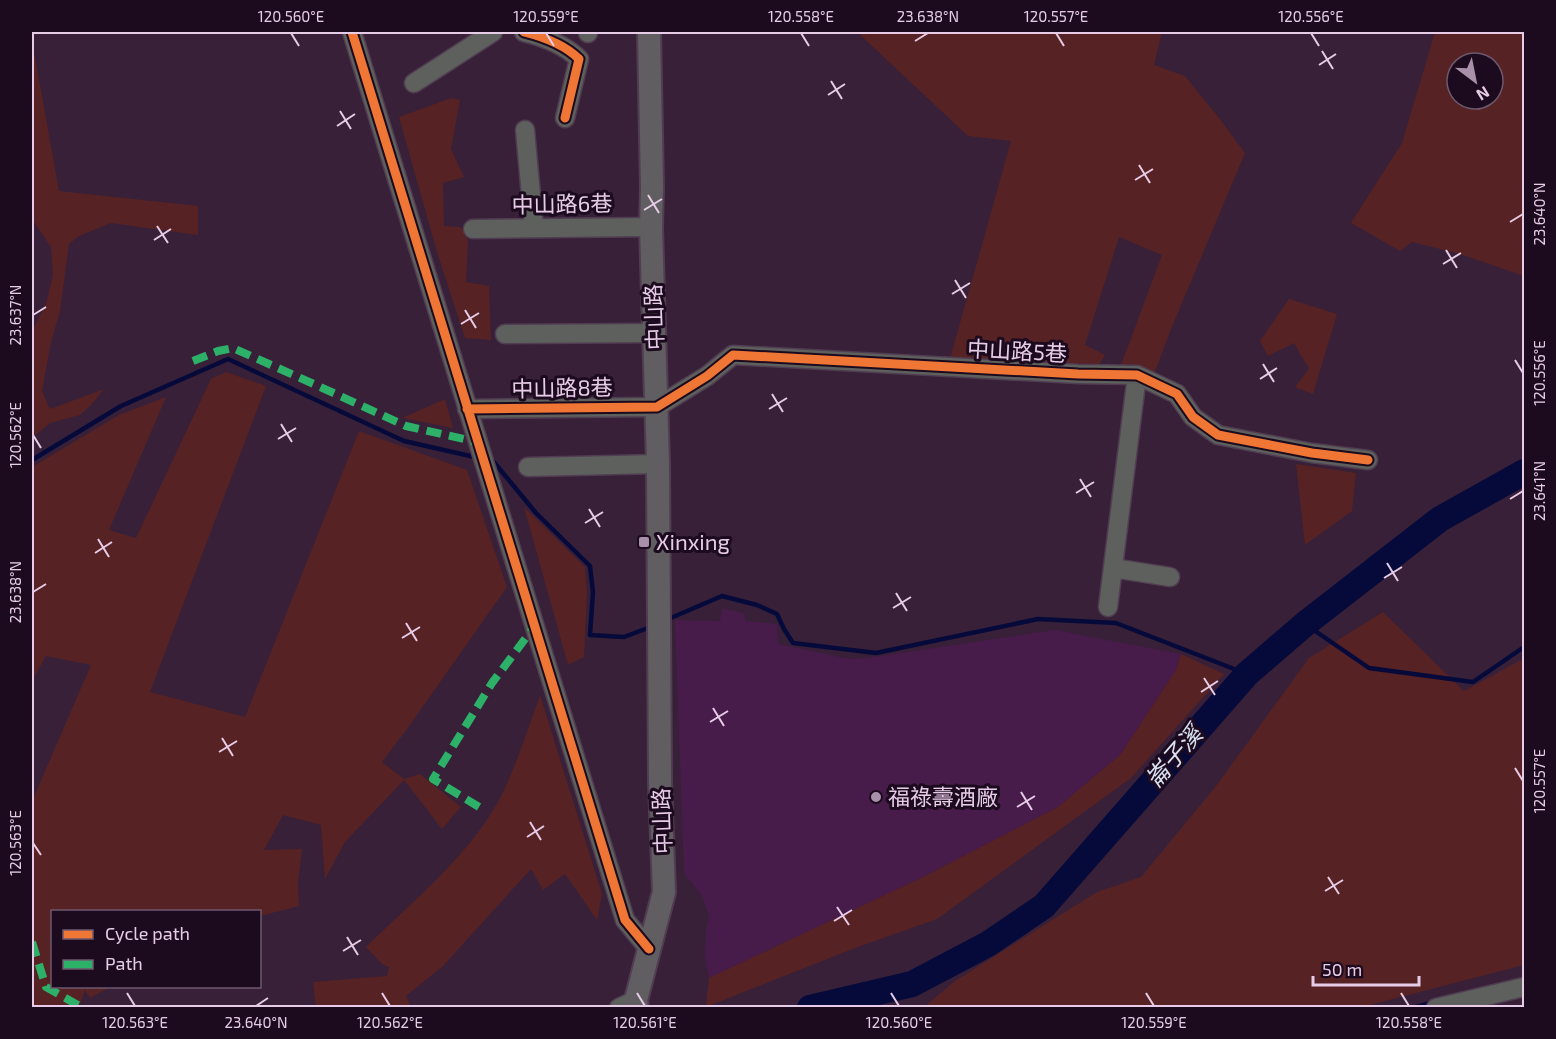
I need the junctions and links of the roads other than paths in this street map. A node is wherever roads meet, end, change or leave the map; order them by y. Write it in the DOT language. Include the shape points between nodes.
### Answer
graph roads {
  1 [pos="351,32"];
  2 [pos="524,32"];
  3 [pos="649,32"];
  4 [pos="482,34"];
  5 [pos="414,83"];
  6 [pos="565,118"];
  7 [pos="525,130"];
  8 [pos="651,227"];
  9 [pos="534,228"];
  10 [pos="474,229"];
  11 [pos="654,333"];
  12 [pos="505,334"];
  13 [pos="1137,375"];
  14 [pos="657,407"];
  15 [pos="467,409"];
  16 [pos="1368,460"];
  17 [pos="658,464"];
  18 [pos="528,467"];
  19 [pos="1113,568"];
  20 [pos="1170,577"];
  21 [pos="1108,607"];
  22 [pos="649,949"];
  23 [pos="1524,987"];
  24 [pos="631,1005"];
  25 [pos="1436,1008"];
  1 -- 15 [label="street"];
  2 -- 6 [label="street" via="570,49 579,59"];
  3 -- 8 [label="main road, 中山路"];
  4 -- 5 [label="street"];
  7 -- 9 [label="street"];
  8 -- 9 [label="street, 中山路6巷"];
  8 -- 11 [label="main road, 中山路"];
  9 -- 10 [label="street, 中山路6巷"];
  11 -- 12 [label="street"];
  11 -- 14 [label="main road, 中山路"];
  13 -- 14 [label="street, 中山路5巷" via="732,355 707,376"];
  13 -- 16 [label="street, 中山路5巷" via="1177,394 1193,417 1218,435"];
  13 -- 19 [label="street"];
  14 -- 15 [label="street, 中山路8巷"];
  14 -- 17 [label="main road, 中山路"];
  15 -- 22 [label="street" via="625,920"];
  17 -- 18 [label="street"];
  17 -- 22 [label="main road, 中山路" via="664,892"];
  19 -- 20 [label="street"];
  19 -- 21 [label="street"];
  22 -- 24 [label="main road, 中山路"];
  23 -- 25 [label="street"];
}
